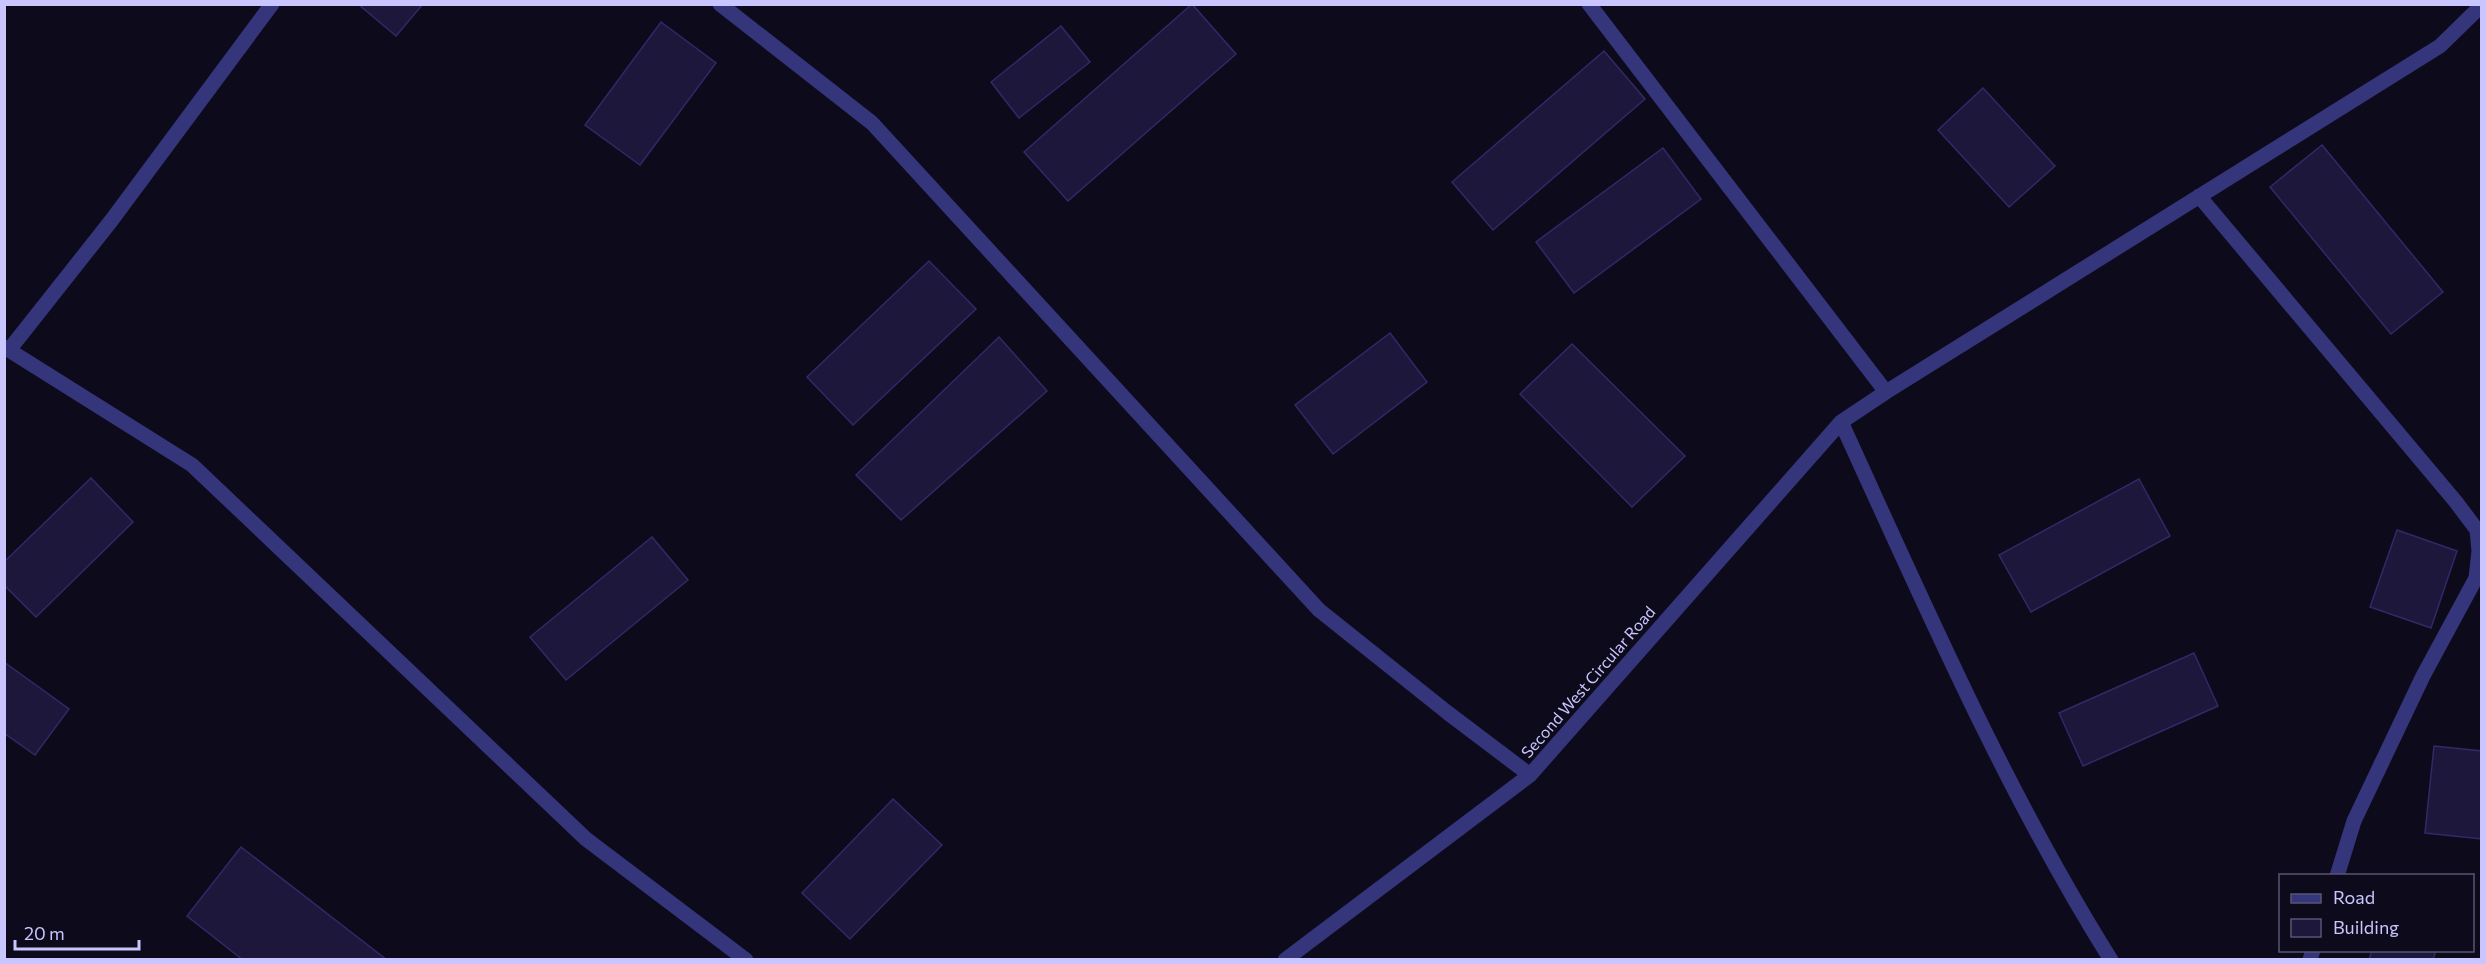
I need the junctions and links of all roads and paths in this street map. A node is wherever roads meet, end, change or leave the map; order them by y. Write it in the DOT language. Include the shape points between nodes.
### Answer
graph roads {
  1 [pos="272,4"];
  2 [pos="720,4"];
  3 [pos="1589,4"];
  4 [pos="2481,5"];
  5 [pos="2199,196"];
  6 [pos="7,349"];
  7 [pos="1886,392"];
  8 [pos="1841,422"];
  9 [pos="1530,775"];
  10 [pos="2338,874"];
  11 [pos="746,960"];
  12 [pos="1285,960"];
  13 [pos="2111,960"];
  1 -- 6 [label="street" via="111,221"];
  2 -- 9 [label="street" via="872,123 1319,610"];
  3 -- 7 [label="street"];
  4 -- 5 [label="street, Second West Circular Road" via="2440,46"];
  5 -- 7 [label="street, Second West Circular Road"];
  5 -- 10 [label="street" via="2477,530 2476,578 2423,676 2354,821"];
  6 -- 11 [label="street" via="192,465 586,839"];
  7 -- 8 [label="street, Second West Circular Road"];
  8 -- 9 [label="street, Second West Circular Road"];
  8 -- 13 [label="street" via="1958,677 2075,902"];
  9 -- 12 [label="street, Second West Circular Road"];
}
